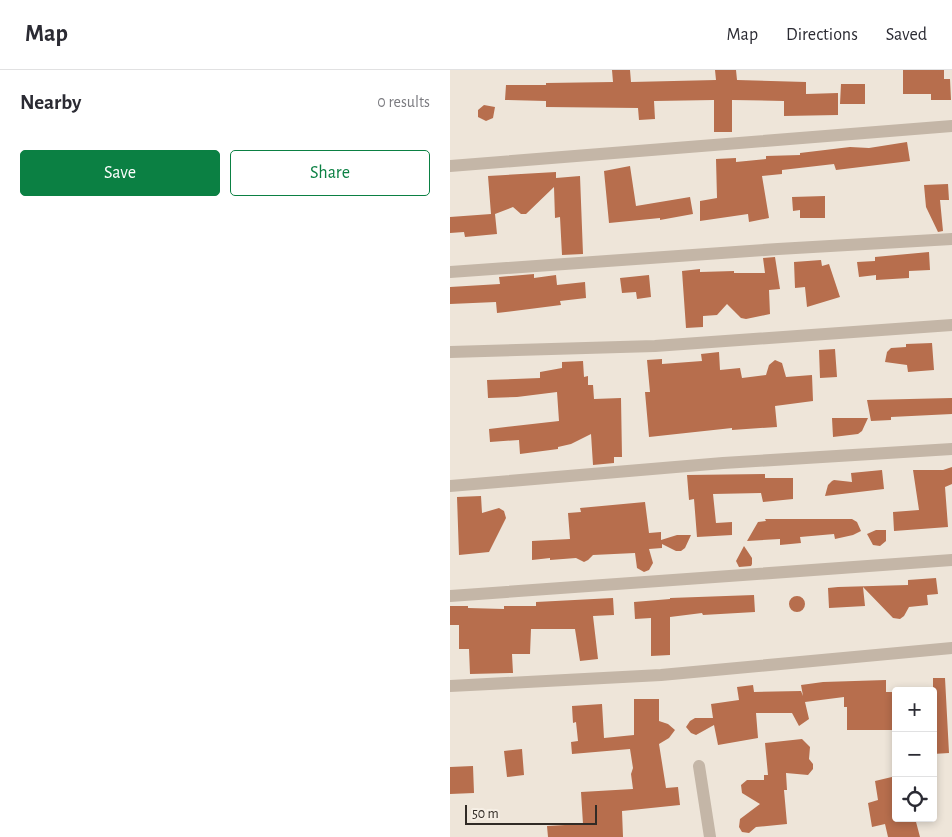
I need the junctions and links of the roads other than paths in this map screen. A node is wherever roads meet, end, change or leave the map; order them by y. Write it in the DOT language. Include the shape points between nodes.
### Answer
graph roads {
  1 [pos="952,126"];
  2 [pos="450,166"];
  3 [pos="952,239"];
  4 [pos="450,272"];
  5 [pos="952,324"];
  6 [pos="450,352"];
  7 [pos="952,449"];
  8 [pos="450,486"];
  9 [pos="952,560"];
  10 [pos="450,596"];
  11 [pos="952,648"];
  12 [pos="450,686"];
  13 [pos="699,766"];
  14 [pos="710,837"];
  1 -- 2 [label="street"];
  3 -- 4 [label="street"];
  5 -- 6 [label="street" via="654,346"];
  7 -- 8 [label="street" via="723,463"];
  9 -- 10 [label="street"];
  11 -- 12 [label="street" via="661,674"];
  13 -- 14 [label="street"];
}
